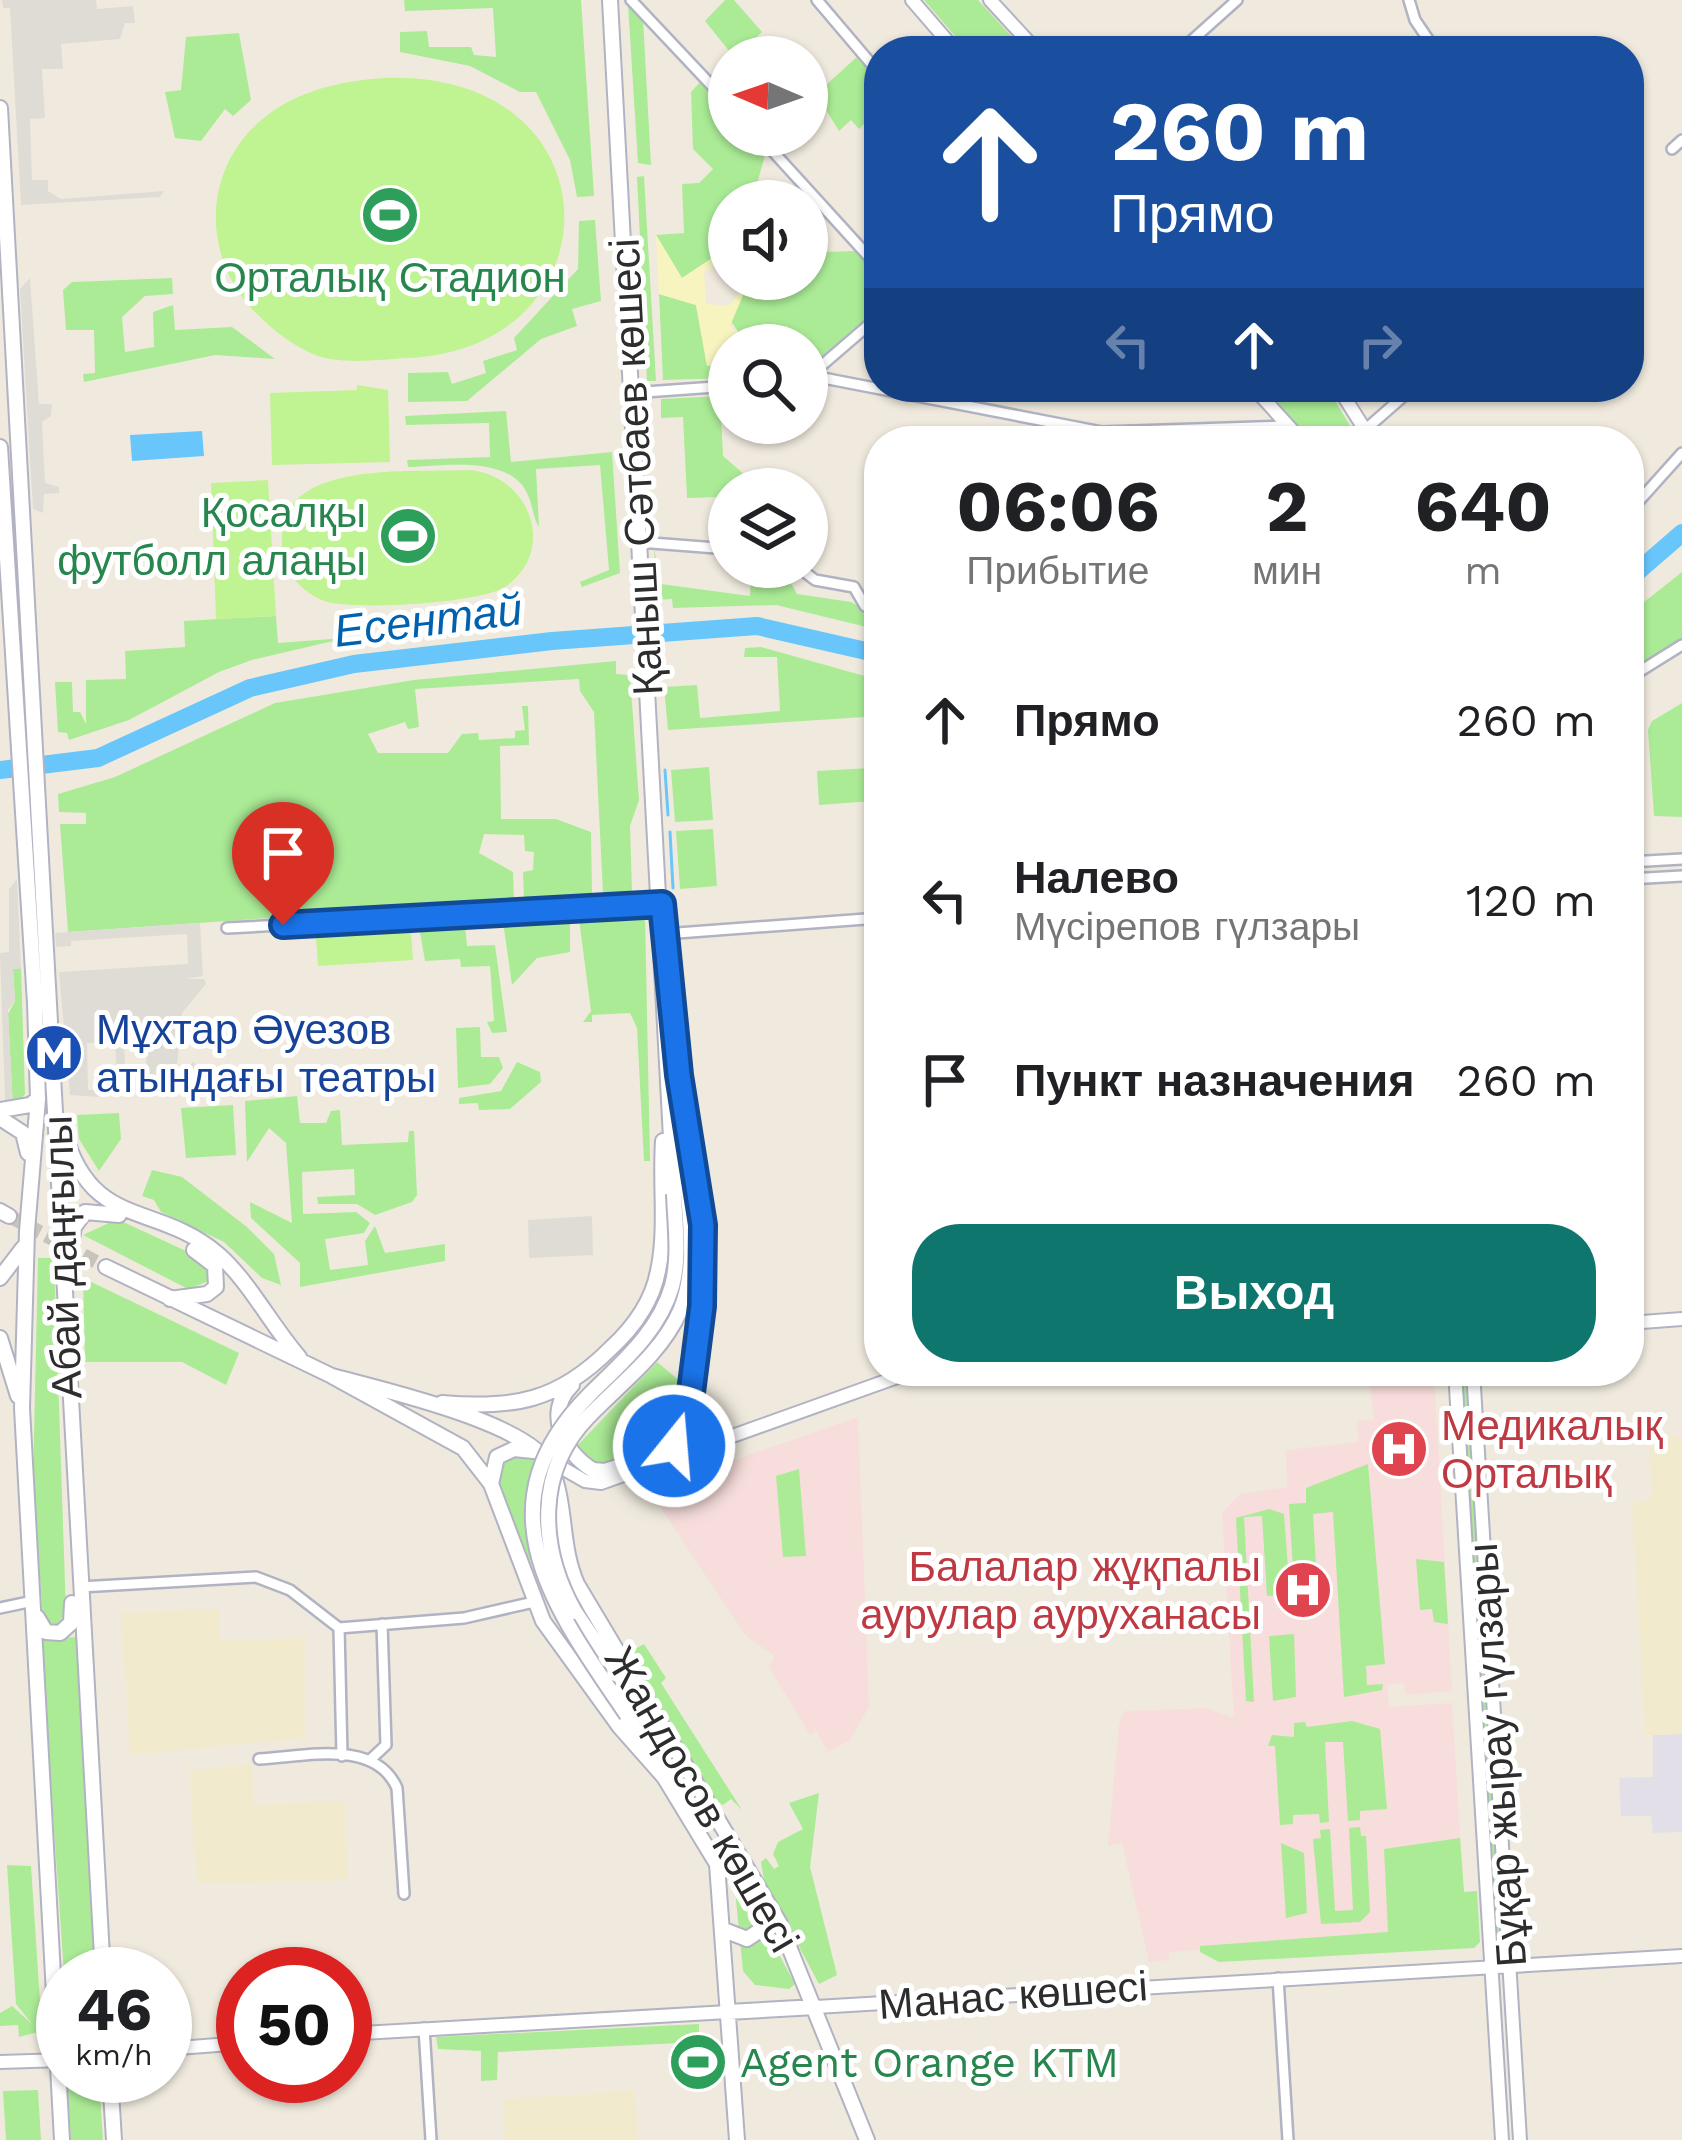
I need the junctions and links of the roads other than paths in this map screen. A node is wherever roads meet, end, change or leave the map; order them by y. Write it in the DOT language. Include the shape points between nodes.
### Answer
graph roads {
  1 [pos="610,0"];
  2 [pos="631,0"];
  3 [pos="817,0"];
  4 [pos="912,0"];
  5 [pos="990,0"];
  6 [pos="1238,0"];
  7 [pos="1409,0"];
  8 [pos="943,36"];
  9 [pos="1023,36"];
  10 [pos="1197,36"];
  11 [pos="1425,36"];
  12 [pos="864,56"];
  13 [pos="708,82"];
  14 [pos="0,108"];
  15 [pos="1682,140"];
  16 [pos="1672,149"];
  17 [pos="777,156"];
  18 [pos="864,252"];
  19 [pos="864,329"];
  20 [pos="828,361"];
  21 [pos="828,380"];
  22 [pos="864,387"];
  23 [pos="708,388"];
  24 [pos="631,393"];
  25 [pos="943,402"];
  26 [pos="1267,402"];
  27 [pos="1400,402"];
  28 [pos="1288,425"];
  29 [pos="1070,426"];
  30 [pos="1261,426"];
  31 [pos="1377,426"];
  32 [pos="0,447"];
  33 [pos="1682,453"];
  34 [pos="1644,495"];
  35 [pos="639,542"];
  36 [pos="708,547"];
  37 [pos="828,582"];
  38 [pos="864,604"];
  39 [pos="1682,645"];
  40 [pos="1644,669"];
  41 [pos="1682,859"];
  42 [pos="1644,861"];
  43 [pos="1648,861"];
  44 [pos="1682,876"];
  45 [pos="1644,878"];
  46 [pos="1648,878"];
  47 [pos="662,904"];
  48 [pos="864,919"];
  49 [pos="227,928"];
  50 [pos="664,934"];
  51 [pos="673,1076"];
  52 [pos="38,1099"];
  53 [pos="57,1109"];
  54 [pos="0,1114"];
  55 [pos="30,1182"];
  56 [pos="27,1231"];
  57 [pos="106,1267"];
  58 [pos="65,1274"];
  59 [pos="0,1277"];
  60 [pos="170,1299"];
  61 [pos="1682,1319"];
  62 [pos="1644,1322"];
  63 [pos="0,1338"];
  64 [pos="302,1361"];
  65 [pos="332,1376"];
  66 [pos="572,1385"];
  67 [pos="872,1386"];
  68 [pos="1456,1386"];
  69 [pos="1474,1386"];
  70 [pos="416,1401"];
  71 [pos="22,1408"];
  72 [pos="688,1416"];
  73 [pos="722,1439"];
  74 [pos="541,1455"];
  75 [pos="491,1484"];
  76 [pos="76,1514"];
  77 [pos="80,1587"];
  78 [pos="33,1601"];
  79 [pos="534,1602"];
  80 [pos="0,1608"];
  81 [pos="382,1624"];
  82 [pos="339,1628"];
  83 [pos="632,1711"];
  84 [pos="342,1756"];
  85 [pos="259,1759"];
  86 [pos="370,1759"];
  87 [pos="685,1767"];
  88 [pos="664,1777"];
  89 [pos="404,1894"];
  90 [pos="778,1918"];
  91 [pos="724,1930"];
  92 [pos="53,1947"];
  93 [pos="102,1947"];
  94 [pos="1682,1956"];
  95 [pos="1492,1966"];
  96 [pos="1511,1966"];
  97 [pos="1278,1978"];
  98 [pos="816,2007"];
  99 [pos="728,2012"];
  100 [pos="424,2028"];
  101 [pos="372,2032"];
  102 [pos="36,2061"];
  103 [pos="0,2062"];
  104 [pos="61,2103"];
  105 [pos="112,2103"];
  106 [pos="62,2140"];
  107 [pos="114,2140"];
  108 [pos="431,2140"];
  109 [pos="737,2140"];
  110 [pos="867,2140"];
  111 [pos="1288,2140"];
  112 [pos="1502,2140"];
  113 [pos="1520,2140"];
  1 -- 24 [label="main road, Қаныш Сәтбаев көшесі"];
  2 -- 13 [label="street"];
  3 -- 12 [label="street"];
  4 -- 8 [label="street"];
  5 -- 9 [label="street"];
  6 -- 10 [label="street"];
  7 -- 11 [label="street"];
  14 -- 53 [label="main road, Абай даңғылы"];
  15 -- 16 [label="street"];
  17 -- 18 [label="street"];
  19 -- 20 [label="street"];
  21 -- 22 [label="street"];
  23 -- 24 [label="street"];
  24 -- 35 [label="main road, Қаныш Сәтбаев көшесі"];
  25 -- 29 [label="street"];
  26 -- 28 [label="street"];
  27 -- 31 [label="street"];
  28 -- 30 [label="street"];
  32 -- 52 [label="main road, Абай даңғылы"];
  33 -- 34 [label="street"];
  35 -- 36 [label="street"];
  35 -- 47 [label="main road, Қаныш Сәтбаев көшесі"];
  37 -- 38 [label="street" via="854,587"];
  39 -- 40 [label="street"];
  41 -- 43 [label="street"];
  42 -- 43 [label="street"];
  43 -- 46 [label="street"];
  44 -- 46 [label="street"];
  45 -- 46 [label="street"];
  47 -- 49 [label="street"];
  47 -- 50 [label="main road, Қаныш Сәтбаев көшесі"];
  48 -- 50 [label="street"];
  50 -- 51 [label="main road, Қаныш Сәтбаев көшесі"];
  51 -- 66 [label="main road" via="655,1284 630,1329"];
  51 -- 72 [label="main road" via="703,1225"];
  51 -- 83 [label="main road, Қаныш Сәтбаев көшесі, bridge" via="690,1271 678,1315 573,1434 548,1501 560,1581"];
  52 -- 54 [label="main road"];
  52 -- 55 [label="main road, Абай даңғылы"];
  53 -- 58 [label="main road, Абай даңғылы"];
  53 -- 64 [label="main road" via="86,1183 219,1254"];
  54 -- 55 [label="main road" via="23,1133"];
  55 -- 56 [label="main road, Абай даңғылы"];
  56 -- 59 [label="main road" via="19,1258"];
  56 -- 71 [label="main road, Абай даңғылы"];
  57 -- 60 [label="main road"];
  58 -- 60 [label="main road" via="78,1218 110,1211 215,1266 216,1287 207,1294"];
  58 -- 76 [label="main road, Абай даңғылы"];
  60 -- 64 [label="main road"];
  61 -- 62 [label="street"];
  63 -- 71 [label="main road"];
  64 -- 65 [label="main road"];
  65 -- 70 [label="main road"];
  65 -- 75 [label="main road" via="451,1440"];
  66 -- 70 [label="main road" via="505,1405"];
  66 -- 72 [label="main road" via="560,1401 558,1425 592,1470 669,1450"];
  67 -- 73 [label="street"];
  68 -- 95 [label="street, Бұқар жырау гүлзары"];
  69 -- 96 [label="street, Бұқар жырау гүлзары"];
  70 -- 74 [label="main road" via="499,1429"];
  71 -- 78 [label="main road, Абай даңғылы"];
  72 -- 73 [label="street"];
  73 -- 74 [label="street" via="597,1484"];
  74 -- 75 [label="main road" via="502,1453"];
  74 -- 87 [label="main road, Жандосов көшесі" via="558,1488 577,1585"];
  75 -- 79 [label="main road, Жандосов көшесі"];
  76 -- 77 [label="main road, Абай даңғылы"];
  76 -- 78 [label="main road" via="71,1623 46,1632"];
  77 -- 82 [label="street" via="256,1577 290,1590"];
  77 -- 93 [label="main road, Абай даңғылы"];
  78 -- 80 [label="street"];
  78 -- 92 [label="main road, Абай даңғылы"];
  79 -- 81 [label="street"];
  79 -- 88 [label="main road, Жандосов көшесі"];
  81 -- 82 [label="street"];
  81 -- 86 [label="street" via="386,1745"];
  82 -- 84 [label="street"];
  83 -- 87 [label="main road, Қаныш Сәтбаев көшесі"];
  83 -- 88 [label="main road, Қаныш Сәтбаев көшесі"];
  84 -- 85 [label="street"];
  84 -- 86 [label="street"];
  86 -- 89 [label="street" via="397,1788"];
  87 -- 90 [label="main road, Жандосов көшесі"];
  88 -- 91 [label="main road, Қаныш Сәтбаев көшесі" via="716,1864"];
  90 -- 91 [label="main road" via="747,1940"];
  90 -- 98 [label="main road, Жандосов көшесі"];
  91 -- 99 [label="main road, Қаныш Сәтбаев көшесі"];
  94 -- 96 [label="street, Манас көшесі"];
  95 -- 96 [label="street, Манас көшесі"];
  95 -- 97 [label="street, Манас көшесі"];
  95 -- 112 [label="street, Бұқар жырау гүлзары"];
  96 -- 113 [label="street, Бұқар жырау гүлзары"];
  97 -- 98 [label="street, Манас көшесі"];
  97 -- 111 [label="street"];
  98 -- 99 [label="main road, Манас көшесі"];
  98 -- 110 [label="main road, Жандосов көшесі"];
  99 -- 100 [label="street, Манас көшесі"];
  99 -- 109 [label="main road, Қаныш Сәтбаев көшесі"];
  100 -- 101 [label="street, Манас көшесі"];
  100 -- 108 [label="street"];
  102 -- 103 [label="street"];
  104 -- 106 [label="main road, Абай даңғылы"];
  105 -- 107 [label="main road"];
}
